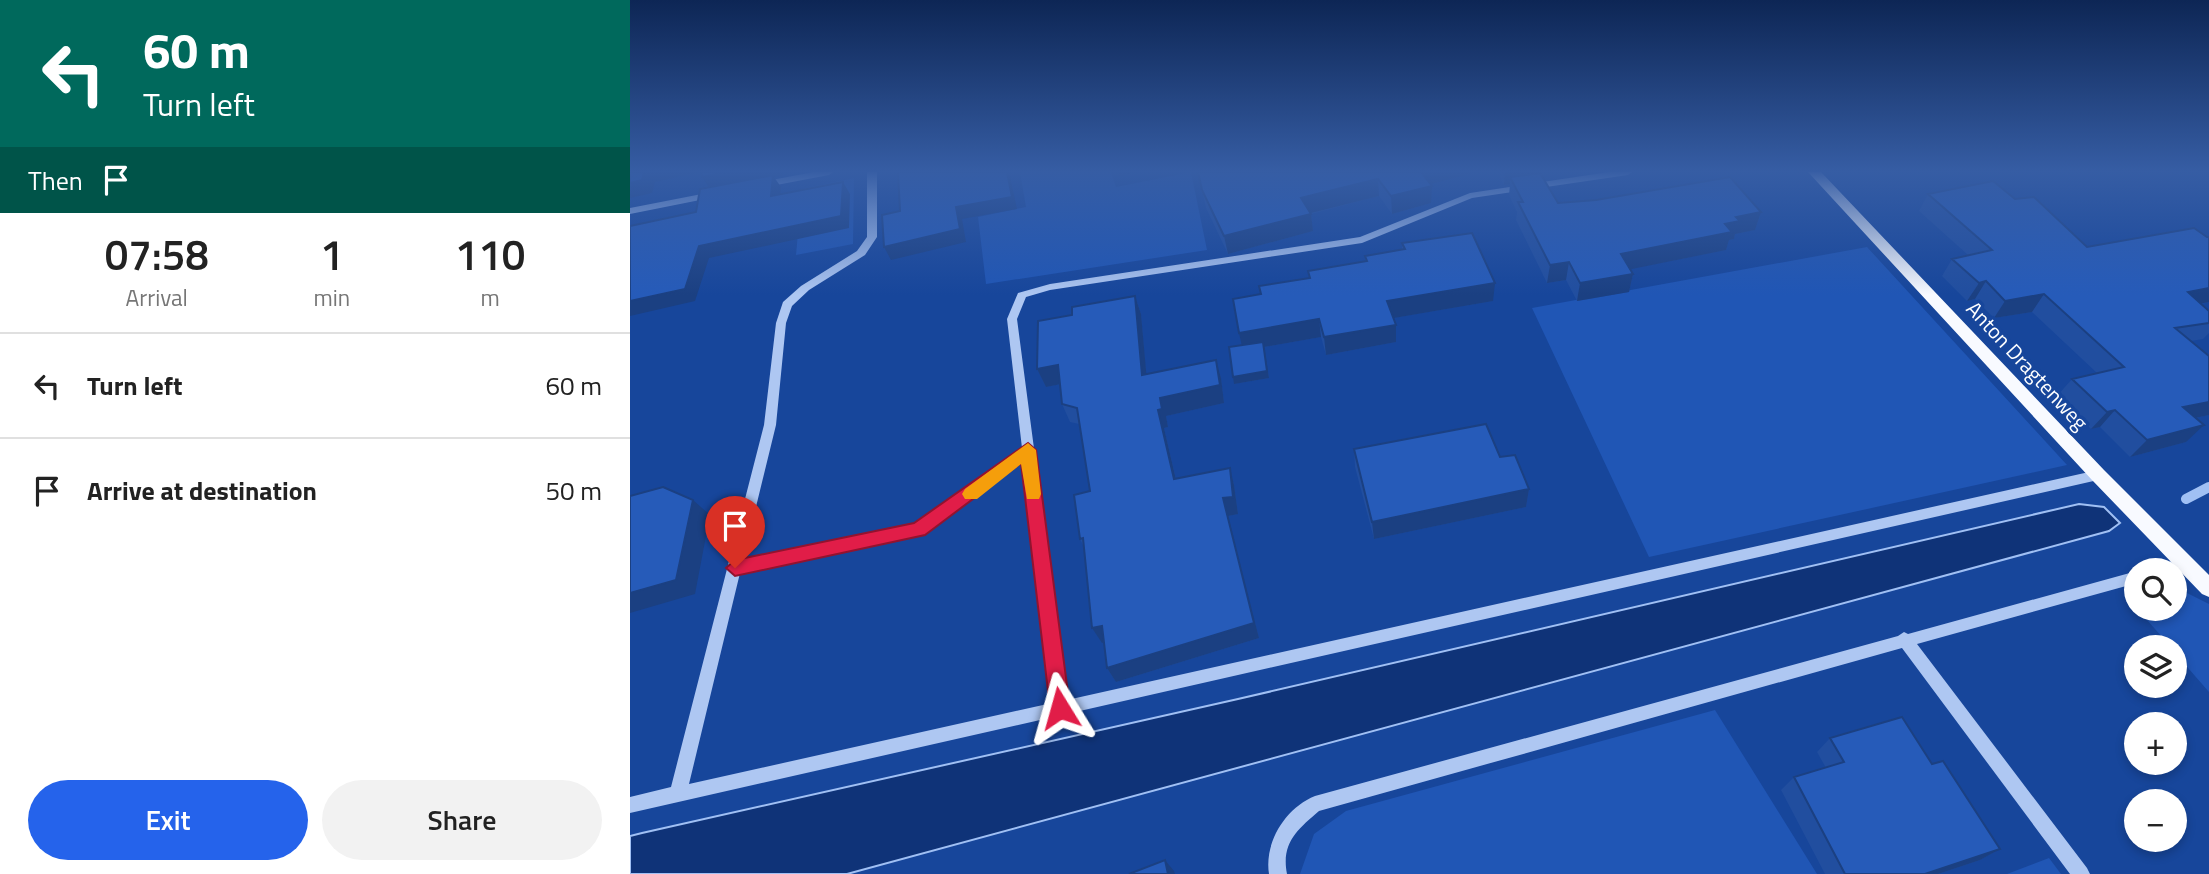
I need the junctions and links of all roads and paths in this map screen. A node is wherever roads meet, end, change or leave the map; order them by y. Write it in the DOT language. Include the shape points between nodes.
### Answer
graph roads {
  1 [pos="872,213"];
  2 [pos="1429,213"];
  3 [pos="1852,213"];
  4 [pos="1028,450"];
  5 [pos="2098,475"];
  6 [pos="2181,558"];
  7 [pos="2187,564"];
  8 [pos="735,568"];
  9 [pos="2124,580"];
  10 [pos="2209,589"];
  11 [pos="1904,639"];
  12 [pos="1060,708"];
  13 [pos="678,794"];
  14 [pos="630,805"];
  15 [pos="1278,874"];
  16 [pos="2081,874"];
  1 -- 8 [label="street" via="872,237 867,246 787,304 770,425"];
  2 -- 4 [label="street" via="1362,240 1022,295 1012,319"];
  3 -- 5 [label="main road, Anton Dragtenweg"];
  4 -- 8 [label="street" via="919,530"];
  4 -- 12 [label="street"];
  5 -- 6 [label="main road, Anton Dragtenweg"];
  5 -- 12 [label="street"];
  7 -- 10 [label="main road, Anton Dragtenweg"];
  8 -- 13 [label="street"];
  9 -- 11 [label="street"];
  11 -- 15 [label="street" via="1315,804 1286,827 1274,861"];
  11 -- 16 [label="street"];
  12 -- 13 [label="street"];
  13 -- 14 [label="street"];
}
